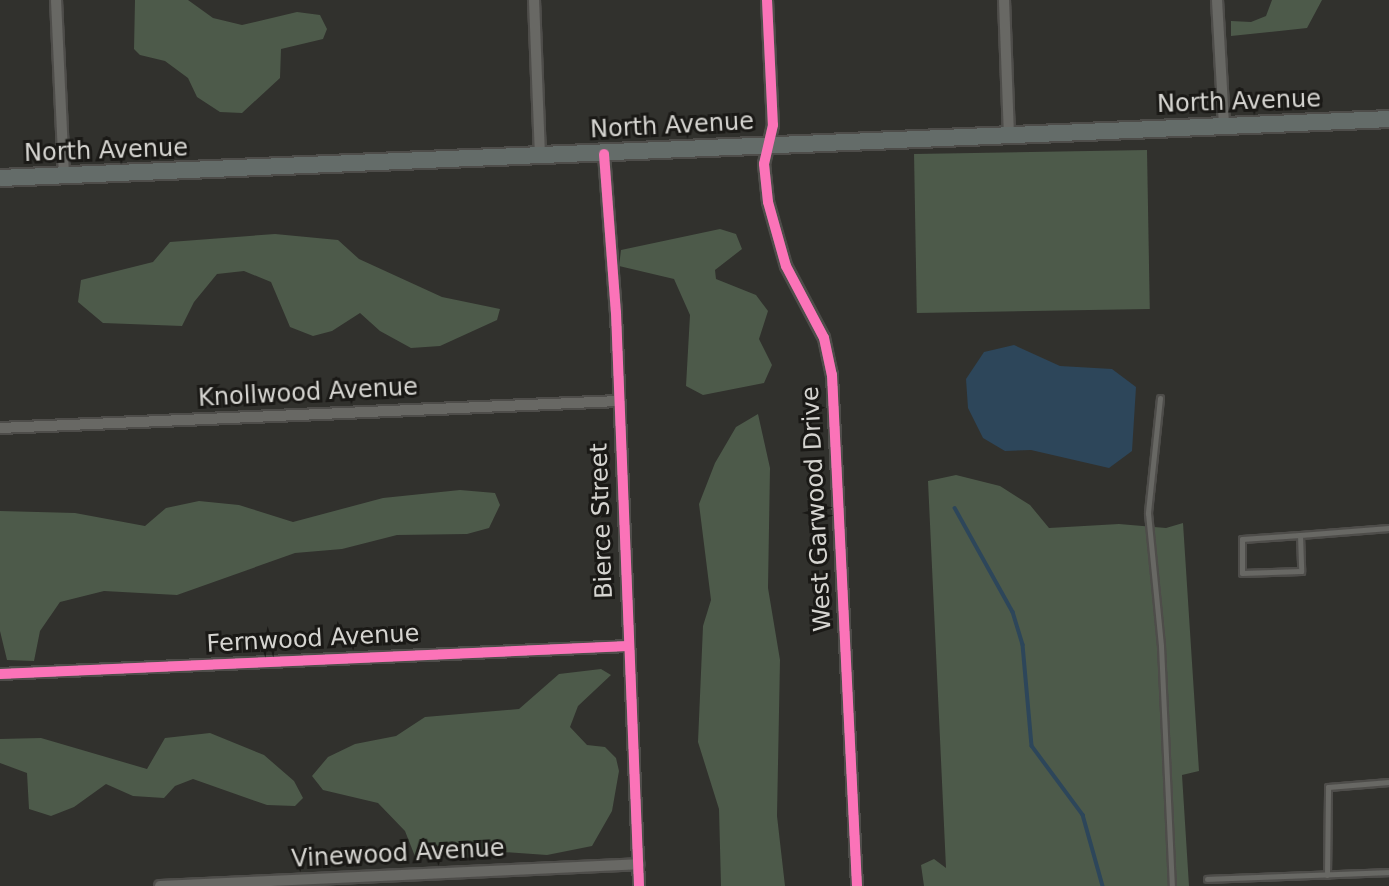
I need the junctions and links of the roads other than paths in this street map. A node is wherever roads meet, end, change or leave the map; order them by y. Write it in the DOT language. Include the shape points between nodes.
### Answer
graph roads {
  1 [pos="56,0"];
  2 [pos="534,0"];
  3 [pos="768,0"];
  4 [pos="1004,0"];
  5 [pos="1217,0"];
  6 [pos="1389,119"];
  7 [pos="1224,125"];
  8 [pos="1009,135"];
  9 [pos="771,144"];
  10 [pos="540,153"];
  11 [pos="604,154"];
  12 [pos="64,175"];
  13 [pos="0,178"];
  14 [pos="1160,398"];
  15 [pos="619,401"];
  16 [pos="0,428"];
  17 [pos="1389,528"];
  18 [pos="1300,535"];
  19 [pos="628,646"];
  20 [pos="0,674"];
  21 [pos="1389,782"];
  22 [pos="638,864"];
  23 [pos="1389,873"];
  24 [pos="1327,875"];
  25 [pos="1207,879"];
  26 [pos="160,886"];
  27 [pos="639,886"];
  28 [pos="857,886"];
  29 [pos="1172,886"];
  1 -- 12 [label="street"];
  2 -- 10 [label="street"];
  3 -- 9 [label="street, West Garwood Drive"];
  4 -- 8 [label="street"];
  5 -- 7 [label="street"];
  6 -- 7 [label="main road, North Avenue"];
  7 -- 8 [label="main road, North Avenue"];
  8 -- 9 [label="main road, North Avenue"];
  9 -- 11 [label="main road, North Avenue"];
  9 -- 28 [label="street, West Garwood Drive" via="764,164 773,230 786,266 824,338 832,375"];
  10 -- 11 [label="main road, North Avenue"];
  10 -- 12 [label="main road, North Avenue"];
  11 -- 15 [label="street, Bierce Street"];
  12 -- 13 [label="main road, North Avenue"];
  14 -- 29 [label="lane" via="1148,513 1161,646"];
  15 -- 16 [label="street, Knollwood Avenue"];
  15 -- 19 [label="street, Bierce Street"];
  17 -- 18 [label="lane"];
  18 -- 18 [label="lane" via="1239,541 1242,573 1301,571"];
  19 -- 20 [label="street, Fernwood Avenue"];
  19 -- 22 [label="street, Bierce Street"];
  21 -- 24 [label="lane" via="1328,787"];
  22 -- 26 [label="street, Vinewood Avenue"];
  22 -- 27 [label="street, Bierce Street"];
  23 -- 24 [label="lane"];
  24 -- 25 [label="lane"];
}
